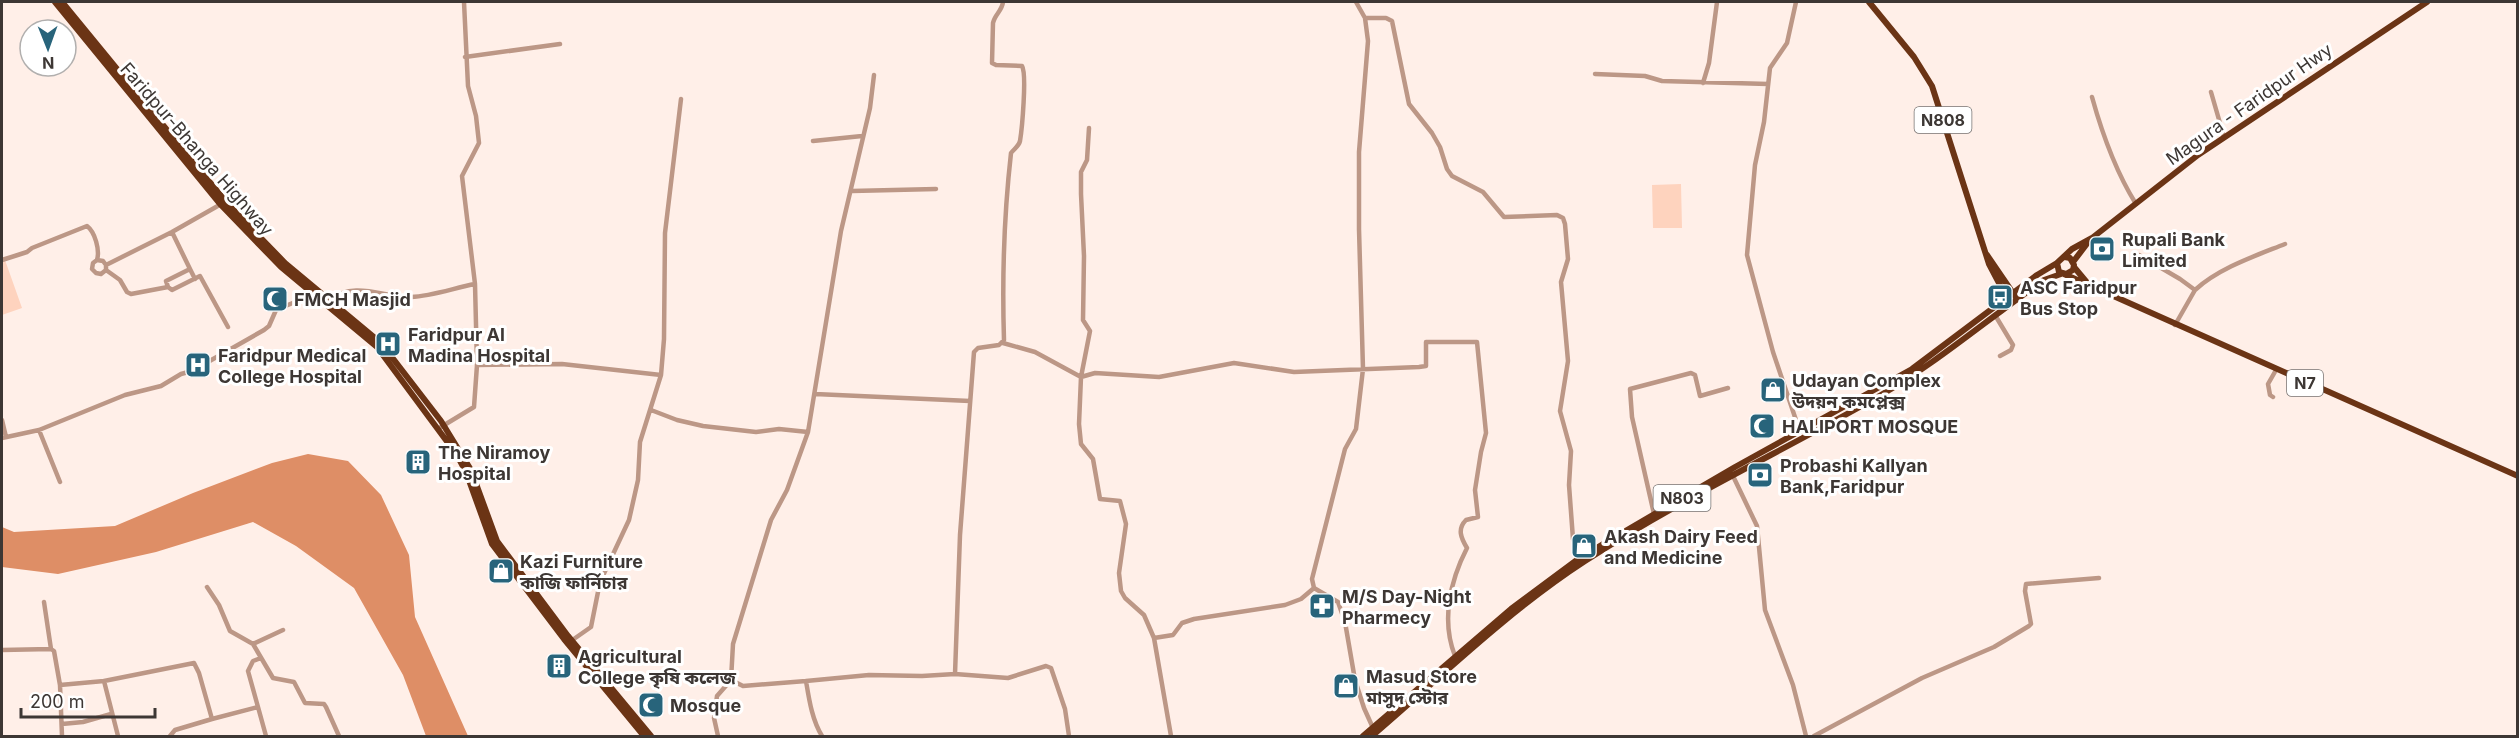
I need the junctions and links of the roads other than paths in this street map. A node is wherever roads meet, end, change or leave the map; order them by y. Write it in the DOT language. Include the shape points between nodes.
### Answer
graph roads {
  1 [pos="55,2"];
  2 [pos="62,2"];
  3 [pos="464,2"];
  4 [pos="1003,2"];
  5 [pos="1356,2"];
  6 [pos="1717,2"];
  7 [pos="1796,2"];
  8 [pos="1869,2"];
  9 [pos="2427,2"];
  10 [pos="1365,18"];
  11 [pos="560,44"];
  12 [pos="465,57"];
  13 [pos="1595,74"];
  14 [pos="874,75"];
  15 [pos="1703,83"];
  16 [pos="1768,84"];
  17 [pos="2211,92"];
  18 [pos="2092,97"];
  19 [pos="681,99"];
  20 [pos="1089,128"];
  21 [pos="862,136"];
  22 [pos="2224,137"];
  23 [pos="813,141"];
  24 [pos="936,189"];
  25 [pos="852,191"];
  26 [pos="223,203"];
  27 [pos="2136,204"];
  28 [pos="172,232"];
  29 [pos="2092,238"];
  30 [pos="2285,244"];
  31 [pos="1987,254"];
  32 [pos="2139,255"];
  33 [pos="2065,257"];
  34 [pos="2,260"];
  35 [pos="97,260"];
  36 [pos="2057,263"];
  37 [pos="2073,265"];
  38 [pos="106,267"];
  39 [pos="190,270"];
  40 [pos="2062,274"];
  41 [pos="195,279"];
  42 [pos="475,284"];
  43 [pos="168,287"];
  44 [pos="2094,289"];
  45 [pos="2195,290"];
  46 [pos="316,292"];
  47 [pos="2016,296"];
  48 [pos="331,300"];
  49 [pos="2009,301"];
  50 [pos="1995,315"];
  51 [pos="2175,325"];
  52 [pos="228,327"];
  53 [pos="1003,343"];
  54 [pos="2000,356"];
  55 [pos="477,365"];
  56 [pos="1363,369"];
  57 [pos="2276,370"];
  58 [pos="661,375"];
  59 [pos="1081,376"];
  60 [pos="1728,388"];
  61 [pos="816,394"];
  62 [pos="2273,397"];
  63 [pos="970,401"];
  64 [pos="651,410"];
  65 [pos="2,420"];
  66 [pos="1826,421"];
  67 [pos="441,427"];
  68 [pos="39,430"];
  69 [pos="808,432"];
  70 [pos="1800,432"];
  71 [pos="4,438"];
  72 [pos="1792,439"];
  73 [pos="1733,476"];
  74 [pos="2517,476"];
  75 [pos="60,482"];
  76 [pos="1702,490"];
  77 [pos="1654,514"];
  78 [pos="1619,538"];
  79 [pos="1583,559"];
  80 [pos="2099,578"];
  81 [pos="207,587"];
  82 [pos="1314,588"];
  83 [pos="44,602"];
  84 [pos="1513,611"];
  85 [pos="283,630"];
  86 [pos="1154,638"];
  87 [pos="570,643"];
  88 [pos="253,644"];
  89 [pos="2,650"];
  90 [pos="51,650"];
  91 [pos="1455,656"];
  92 [pos="261,658"];
  93 [pos="955,674"];
  94 [pos="731,680"];
  95 [pos="104,681"];
  96 [pos="806,681"];
  97 [pos="60,686"];
  98 [pos="1422,689"];
  99 [pos="258,707"];
  100 [pos="625,710"];
  101 [pos="111,714"];
  102 [pos="212,719"];
  103 [pos="62,724"];
  104 [pos="1374,732"];
  105 [pos="62,736"];
  106 [pos="118,736"];
  107 [pos="170,736"];
  108 [pos="266,736"];
  109 [pos="339,736"];
  110 [pos="644,736"];
  111 [pos="651,736"];
  112 [pos="718,736"];
  113 [pos="822,736"];
  114 [pos="1069,736"];
  115 [pos="1172,736"];
  116 [pos="1363,736"];
  117 [pos="1806,736"];
  118 [pos="1814,736"];
  1 -- 26 [label="highway, Faridpur-Bhanga Highway"];
  2 -- 26 [label="highway, Faridpur-Bhanga Highway"];
  3 -- 12 [label="street"];
  4 -- 53 [label="street" via="993,23 992,63 1022,66 1025,79 1020,142 1011,153 1007,200 1002,266"];
  5 -- 10 [label="street"];
  6 -- 15 [label="street"];
  7 -- 16 [label="street" via="1788,43 1770,68"];
  8 -- 31 [label="highway, N808" via="1932,86"];
  9 -- 22 [label="highway, Magura - Faridpur Hwy"];
  10 -- 56 [label="street" via="1368,57 1362,102 1359,230"];
  10 -- 79 [label="street" via="1392,21 1409,104 1432,133 1452,176 1483,192 1504,217 1563,218 1568,259 1561,282 1568,361 1560,411 1571,451 1572,531"];
  11 -- 12 [label="street"];
  12 -- 42 [label="street" via="479,143 462,176"];
  13 -- 15 [label="street"];
  14 -- 21 [label="street"];
  15 -- 16 [label="street"];
  16 -- 70 [label="street" via="1755,165 1748,255 1773,352"];
  17 -- 22 [label="street"];
  18 -- 27 [label="street" via="2116,164"];
  19 -- 58 [label="street" via="664,242"];
  20 -- 59 [label="street" via="1080,194 1083,320 1090,331"];
  21 -- 23 [label="street"];
  21 -- 25 [label="street"];
  22 -- 27 [label="highway, Magura - Faridpur Hwy"];
  24 -- 25 [label="street"];
  25 -- 61 [label="street" via="841,231"];
  26 -- 28 [label="street"];
  26 -- 46 [label="highway, Faridpur-Bhanga Highway" via="281,267"];
  27 -- 29 [label="highway, Magura - Faridpur Hwy"];
  28 -- 38 [label="street"];
  28 -- 39 [label="street"];
  29 -- 33 [label="highway"];
  29 -- 37 [label="highway"];
  30 -- 45 [label="street"];
  31 -- 47 [label="highway, N808"];
  31 -- 49 [label="highway, N808" via="1996,281"];
  32 -- 45 [label="street"];
  33 -- 36 [label="highway"];
  33 -- 37 [label="highway, N7"];
  34 -- 35 [label="street" via="87,226 99,251"];
  35 -- 38 [label="street"];
  35 -- 38 [label="street" via="93,263 94,271 99,274"];
  36 -- 40 [label="highway"];
  36 -- 47 [label="highway, N803"];
  37 -- 40 [label="highway" via="2069,274"];
  37 -- 44 [label="highway, N7"];
  38 -- 43 [label="street" via="128,293"];
  39 -- 41 [label="street"];
  39 -- 43 [label="street" via="166,281"];
  40 -- 44 [label="highway, N7"];
  40 -- 47 [label="highway, N803"];
  41 -- 43 [label="street" via="172,290"];
  41 -- 52 [label="street" via="200,276"];
  42 -- 48 [label="street" via="408,297 373,291 342,293"];
  42 -- 55 [label="street"];
  44 -- 51 [label="highway, N7"];
  45 -- 51 [label="street"];
  46 -- 48 [label="highway, Faridpur-Bhanga Highway"];
  46 -- 67 [label="highway, Faridpur-Bhanga Highway" via="377,347"];
  46 -- 68 [label="street" via="276,310 264,330 162,386 125,395"];
  47 -- 49 [label="highway, N803"];
  48 -- 67 [label="highway, Faridpur-Bhanga Highway" via="381,344"];
  49 -- 50 [label="highway, N803"];
  49 -- 66 [label="highway, N803" via="1912,369"];
  50 -- 54 [label="street" via="2013,345"];
  50 -- 66 [label="highway, N803" via="1915,374"];
  51 -- 57 [label="highway, N7"];
  53 -- 59 [label="street" via="1035,352"];
  53 -- 63 [label="street" via="975,349"];
  55 -- 58 [label="street" via="562,364"];
  55 -- 67 [label="street" via="474,407"];
  56 -- 59 [label="street" via="1294,372 1234,363 1159,377 1095,373"];
  56 -- 82 [label="street" via="1356,429 1345,449 1313,571"];
  56 -- 91 [label="street" via="1424,367 1427,342 1475,341 1477,345 1486,433 1475,490 1478,517 1466,520 1460,527 1467,548 1449,595"];
  57 -- 62 [label="street" via="2268,384"];
  57 -- 74 [label="highway, N7"];
  58 -- 64 [label="street"];
  59 -- 86 [label="street" via="1081,444 1093,459 1100,499 1120,501 1126,524 1119,573 1121,591 1144,615"];
  60 -- 77 [label="street" via="1700,396 1691,373 1630,389 1632,417"];
  61 -- 63 [label="street"];
  61 -- 69 [label="street"];
  63 -- 93 [label="street"];
  64 -- 69 [label="street" via="703,426"];
  64 -- 87 [label="street" via="640,442 638,480 629,520 600,582 591,627"];
  65 -- 71 [label="street"];
  66 -- 70 [label="highway, N803"];
  66 -- 72 [label="highway, N803"];
  67 -- 87 [label="highway, Faridpur-Bhanga Highway" via="466,472 492,544"];
  68 -- 71 [label="street"];
  68 -- 75 [label="street"];
  69 -- 94 [label="street" via="787,490 771,520 733,644"];
  70 -- 72 [label="highway, N803"];
  72 -- 73 [label="highway, N803"];
  72 -- 76 [label="highway, N803"];
  73 -- 76 [label="highway, N803"];
  73 -- 117 [label="street" via="1757,526 1765,610 1793,685"];
  76 -- 77 [label="highway, N803"];
  76 -- 78 [label="highway, N803"];
  77 -- 78 [label="highway, N803"];
  78 -- 79 [label="highway, N803"];
  79 -- 84 [label="highway, N803"];
  80 -- 118 [label="street" via="2026,584 2029,627"];
  81 -- 88 [label="street" via="233,634"];
  82 -- 86 [label="street" via="1301,599 1182,623 1173,635"];
  82 -- 104 [label="street" via="1338,602 1355,680"];
  83 -- 90 [label="street"];
  84 -- 91 [label="highway, N803"];
  84 -- 98 [label="highway, N803"];
  85 -- 88 [label="street"];
  86 -- 115 [label="street"];
  87 -- 100 [label="highway, Faridpur-Bhanga Highway"];
  88 -- 92 [label="street"];
  89 -- 90 [label="street"];
  90 -- 97 [label="street"];
  91 -- 98 [label="highway, N803"];
  92 -- 99 [label="street" via="253,661 248,670"];
  92 -- 109 [label="street" via="273,678 296,684 305,703 324,704"];
  93 -- 96 [label="street" via="869,675"];
  93 -- 114 [label="street" via="1008,678 1049,666 1065,709"];
  94 -- 96 [label="street" via="743,686"];
  94 -- 112 [label="street" via="717,696 714,707"];
  95 -- 97 [label="street"];
  95 -- 101 [label="street"];
  95 -- 102 [label="street" via="194,663"];
  96 -- 113 [label="street"];
  97 -- 103 [label="street"];
  98 -- 104 [label="highway, N803"];
  99 -- 102 [label="street"];
  99 -- 108 [label="street"];
  100 -- 110 [label="highway, Faridpur-Bhanga Highway"];
  100 -- 111 [label="highway, Faridpur-Bhanga Highway"];
  101 -- 103 [label="street"];
  101 -- 106 [label="street"];
  102 -- 107 [label="street" via="175,730"];
  103 -- 105 [label="street"];
  104 -- 116 [label="highway, N803"];
}
